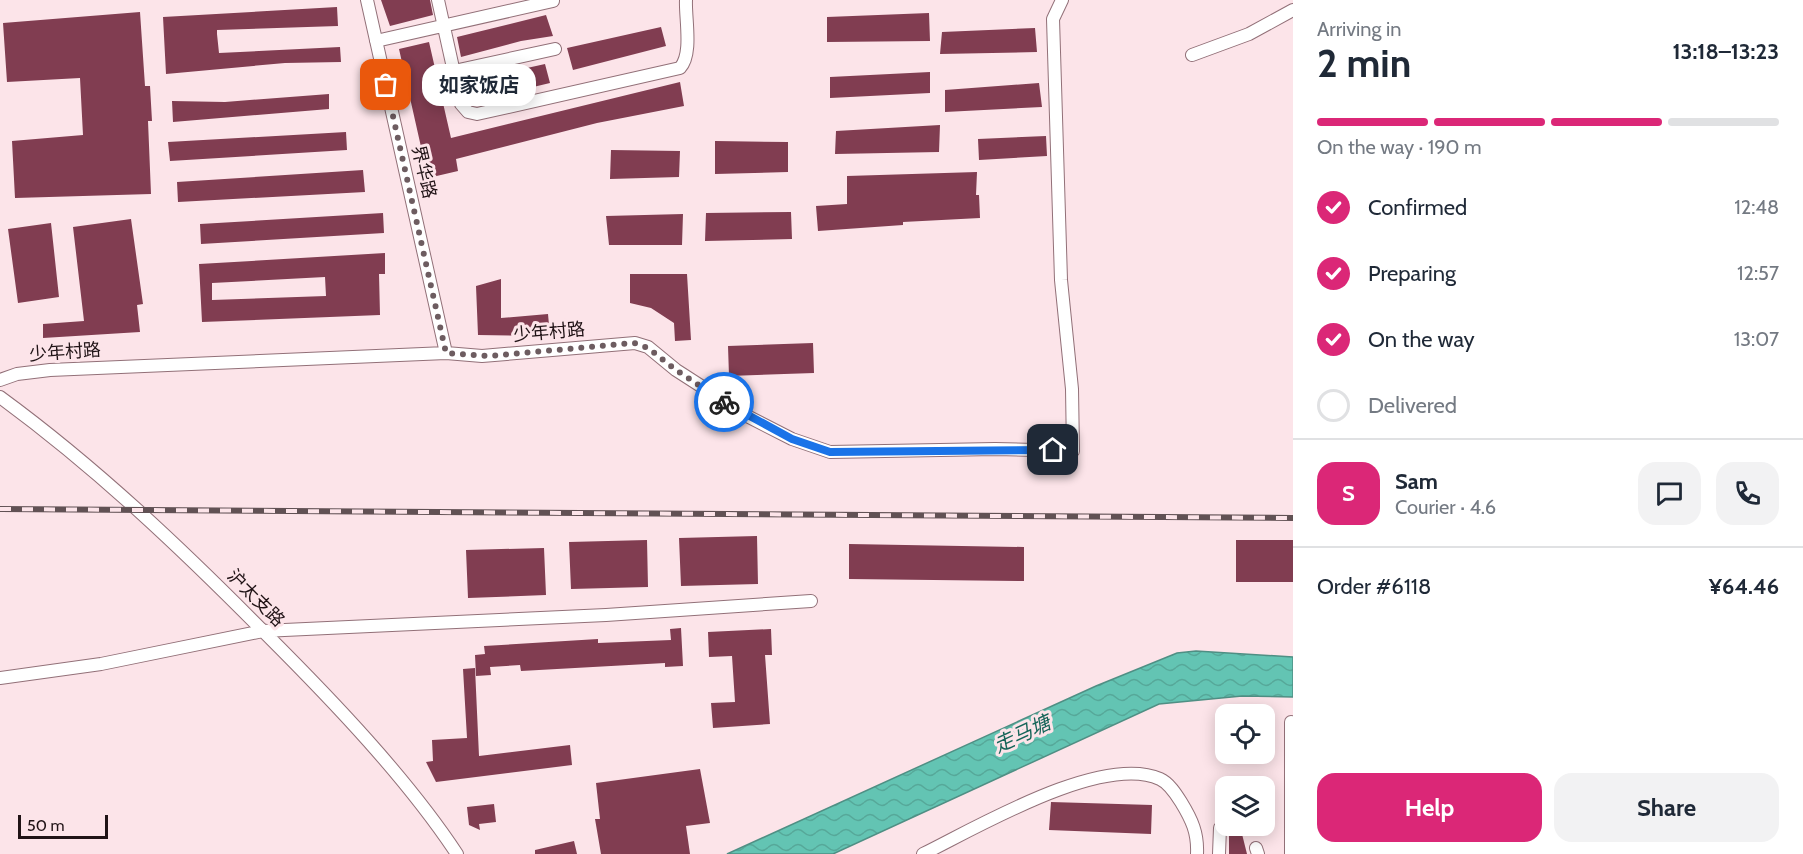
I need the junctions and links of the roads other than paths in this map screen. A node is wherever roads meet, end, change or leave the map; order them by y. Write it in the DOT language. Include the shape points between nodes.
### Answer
graph roads {
  1 [pos="367,0"];
  2 [pos="438,0"];
  3 [pos="686,0"];
  4 [pos="1062,0"];
  5 [pos="553,2"];
  6 [pos="1293,10"];
  7 [pos="444,26"];
  8 [pos="376,40"];
  9 [pos="555,49"];
  10 [pos="1192,55"];
  11 [pos="454,71"];
  12 [pos="446,353"];
  13 [pos="0,380"];
  14 [pos="0,397"];
  15 [pos="811,601"];
  16 [pos="263,631"];
  17 [pos="0,678"];
  18 [pos="1291,722"];
  19 [pos="1220,836"];
  20 [pos="457,854"];
  21 [pos="923,854"];
  22 [pos="1197,854"];
  23 [pos="1219,854"];
  24 [pos="1291,854"];
  1 -- 8 [label="street, 界华路"];
  2 -- 7 [label="street"];
  3 -- 11 [label="street" via="686,55 682,66 676,69 481,114 463,107"];
  4 -- 12 [label="street, 少年村路" via="1053,20 1061,280 1072,388 1073,451 830,452 792,439 749,417 641,344 482,356"];
  5 -- 7 [label="street"];
  6 -- 10 [label="street" via="1249,34"];
  7 -- 8 [label="street"];
  7 -- 11 [label="street"];
  8 -- 12 [label="street, 界华路"];
  9 -- 11 [label="street"];
  12 -- 13 [label="street, 少年村路" via="50,370"];
  14 -- 16 [label="street, 沪太支路" via="148,517"];
  15 -- 16 [label="street"];
  16 -- 17 [label="street" via="101,664"];
  16 -- 20 [label="street, 沪太支路" via="336,705"];
  18 -- 24 [label="street"];
  19 -- 23 [label="street"];
  21 -- 22 [label="street" via="1077,782 1131,774 1160,779 1175,792 1197,836"];
}
